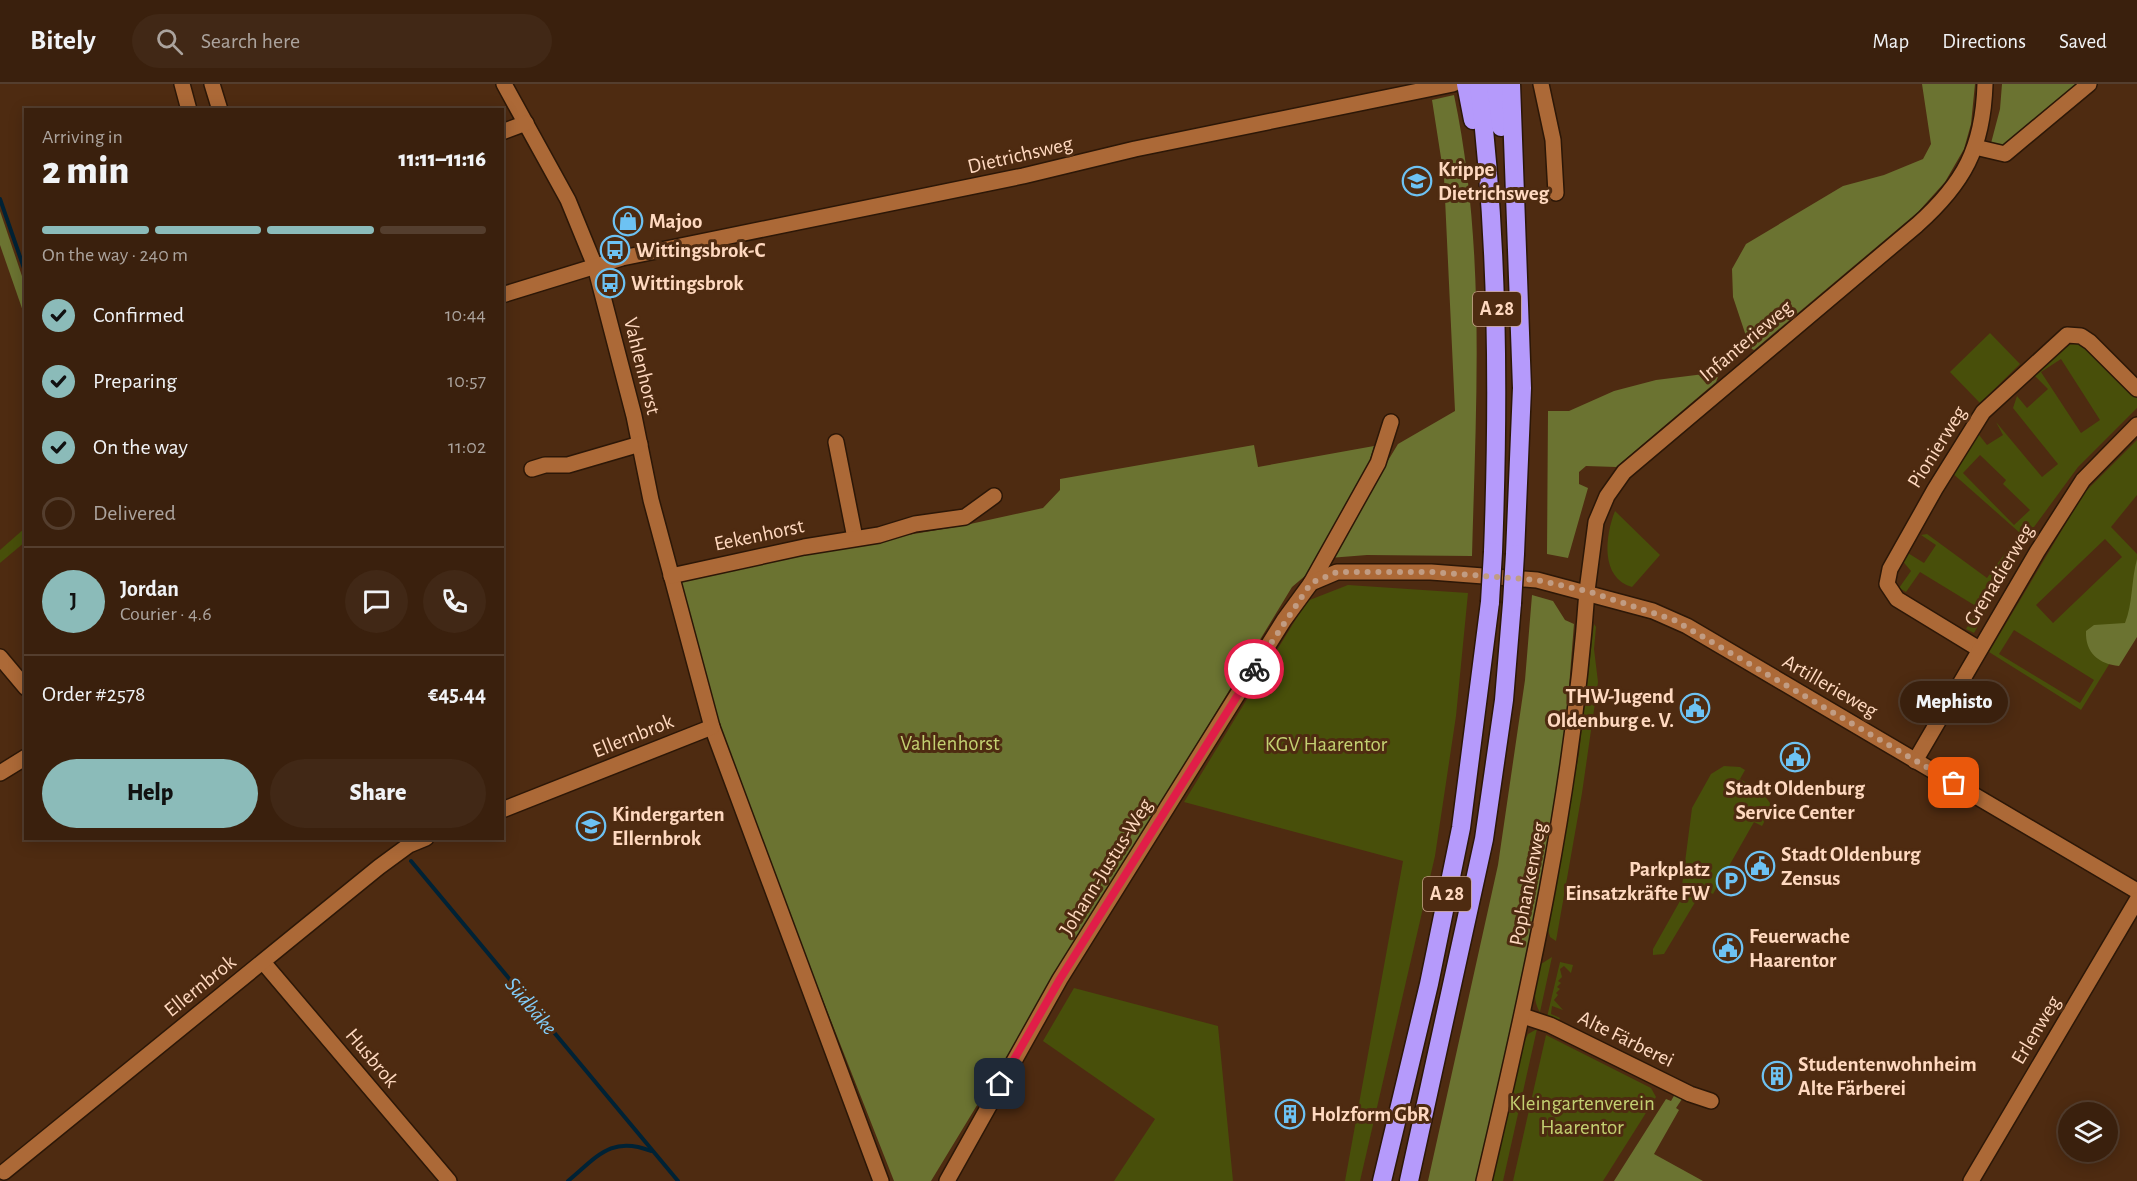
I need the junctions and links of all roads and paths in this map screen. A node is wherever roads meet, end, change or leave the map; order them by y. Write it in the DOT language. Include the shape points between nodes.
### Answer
graph roads {
  1 [pos="182,84"];
  2 [pos="212,84"];
  3 [pos="504,84"];
  4 [pos="1453,84"];
  5 [pos="1466,84"];
  6 [pos="1479,84"];
  7 [pos="1496,84"];
  8 [pos="1511,84"];
  9 [pos="1541,84"];
  10 [pos="1985,84"];
  11 [pos="2089,84"];
  12 [pos="188,108"];
  13 [pos="219,108"];
  14 [pos="526,123"];
  15 [pos="504,131"];
  16 [pos="1495,146"];
  17 [pos="1976,147"];
  18 [pos="1556,194"];
  19 [pos="595,266"];
  20 [pos="504,295"];
  21 [pos="2137,388"];
  22 [pos="1391,422"];
  23 [pos="2137,425"];
  24 [pos="836,442"];
  25 [pos="640,444"];
  26 [pos="532,469"];
  27 [pos="994,496"];
  28 [pos="855,538"];
  29 [pos="671,576"];
  30 [pos="1311,583"];
  31 [pos="1587,591"];
  32 [pos="1979,649"];
  33 [pos="0,657"];
  34 [pos="24,686"];
  35 [pos="712,728"];
  36 [pos="24,758"];
  37 [pos="1915,761"];
  38 [pos="0,773"];
  39 [pos="504,809"];
  40 [pos="421,840"];
  41 [pos="2137,891"];
  42 [pos="2137,900"];
  43 [pos="263,962"];
  44 [pos="1523,1016"];
  45 [pos="1711,1101"];
  46 [pos="5,1174"];
  47 [pos="449,1181"];
  48 [pos="881,1181"];
  49 [pos="947,1181"];
  50 [pos="1382,1181"];
  51 [pos="1409,1181"];
  52 [pos="1484,1181"];
  53 [pos="1971,1181"];
  1 -- 12 [label="street"];
  2 -- 13 [label="street"];
  3 -- 14 [label="street, Vahlenhorst"];
  4 -- 19 [label="street, Dietrichsweg"];
  5 -- 16 [label="highway, A 28"];
  6 -- 16 [label="highway, A 28"];
  7 -- 16 [label="highway"];
  8 -- 16 [label="highway, A 28"];
  9 -- 18 [label="street" via="1553,140"];
  10 -- 17 [label="street, Infanterieweg" via="1983,120"];
  11 -- 17 [label="street" via="2010,151 1998,155"];
  14 -- 15 [label="street"];
  14 -- 19 [label="street, Vahlenhorst" via="568,200"];
  16 -- 50 [label="highway, A 28, bridge" via="1489,194 1498,393 1490,602 1461,828"];
  16 -- 51 [label="highway, A 28, bridge" via="1515,249 1522,388 1504,700 1484,839"];
  17 -- 31 [label="street, Infanterieweg" via="1960,179 1934,210 1624,472 1607,496 1596,522"];
  19 -- 20 [label="street"];
  19 -- 25 [label="street, Vahlenhorst"];
  21 -- 32 [label="street, Pionierweg" via="2090,342 2081,336 2067,335 1983,412 1935,489 1890,569 1887,584 1897,599"];
  22 -- 30 [label="street, Johann-Justus-Weg" via="1378,463"];
  23 -- 32 [label="street, Grenadierweg" via="2083,480"];
  24 -- 28 [label="street"];
  25 -- 26 [label="street" via="568,465"];
  25 -- 29 [label="street, Vahlenhorst"];
  27 -- 28 [label="street, Eekenhorst" via="965,517"];
  28 -- 29 [label="street, Eekenhorst"];
  29 -- 35 [label="street, Vahlenhorst"];
  30 -- 31 [label="street" via="1337,572 1431,572 1537,580"];
  30 -- 49 [label="street, Johann-Justus-Weg" via="1060,979"];
  31 -- 37 [label="street, Artillerieweg" via="1674,620"];
  31 -- 44 [label="street, Pophankenweg" via="1567,782"];
  32 -- 37 [label="street, Grenadierweg"];
  33 -- 34 [label="street"];
  35 -- 39 [label="street, Ellernbrok"];
  35 -- 48 [label="street, Vahlenhorst"];
  36 -- 38 [label="street"];
  37 -- 41 [label="street, Artillerieweg"];
  40 -- 43 [label="street, Ellernbrok" via="379,867"];
  42 -- 53 [label="street, Erlenweg"];
  43 -- 46 [label="street, Ellernbrok"];
  43 -- 47 [label="street, Husbrok"];
  44 -- 45 [label="street, Alte Färberei"];
  44 -- 52 [label="street, Pophankenweg"];
}
